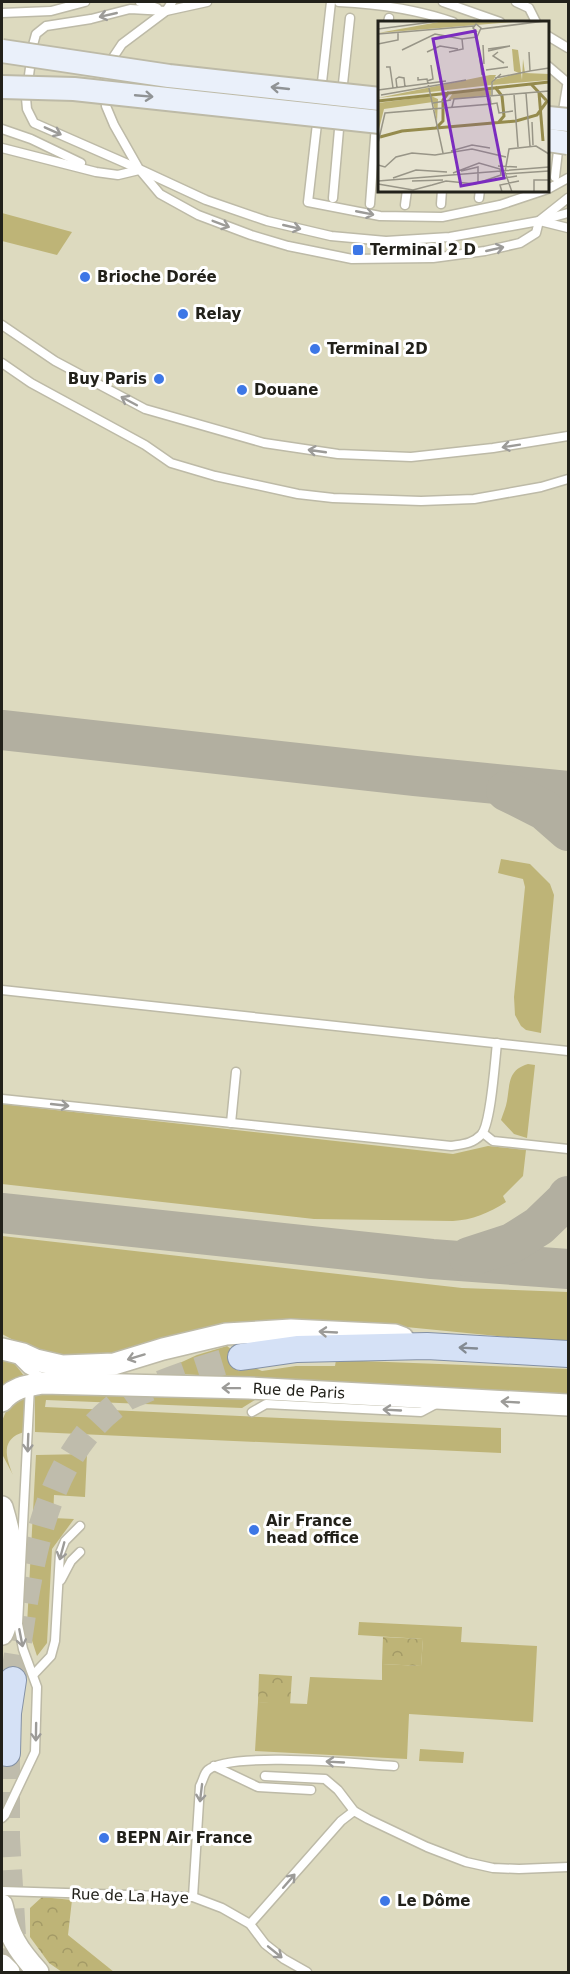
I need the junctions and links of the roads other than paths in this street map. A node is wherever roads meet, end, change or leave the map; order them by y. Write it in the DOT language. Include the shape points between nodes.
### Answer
graph roads {
  1 [pos="85,2"];
  2 [pos="140,2"];
  3 [pos="172,2"];
  4 [pos="207,2"];
  5 [pos="331,2"];
  6 [pos="339,2"];
  7 [pos="444,2"];
  8 [pos="516,2"];
  9 [pos="166,11"];
  10 [pos="2,13"];
  11 [pos="350,18"];
  12 [pos="450,21"];
  13 [pos="497,21"];
  14 [pos="536,21"];
  15 [pos="549,36"];
  16 [pos="564,43"];
  17 [pos="568,48"];
  18 [pos="2,51"];
  19 [pos="568,53"];
  20 [pos="549,67"];
  21 [pos="568,85"];
  22 [pos="2,87"];
  23 [pos="318,109"];
  24 [pos="341,112"];
  25 [pos="378,114"];
  26 [pos="2,129"];
  27 [pos="560,132"];
  28 [pos="549,145"];
  29 [pos="2,148"];
  30 [pos="568,148"];
  31 [pos="139,169"];
  32 [pos="96,172"];
  33 [pos="555,177"];
  34 [pos="568,178"];
  35 [pos="549,188"];
  36 [pos="407,192"];
  37 [pos="442,192"];
  38 [pos="540,192"];
  39 [pos="333,198"];
  40 [pos="568,198"];
  41 [pos="370,204"];
  42 [pos="441,204"];
  43 [pos="405,205"];
  44 [pos="568,213"];
  45 [pos="539,221"];
  46 [pos="568,228"];
  47 [pos="2,325"];
  48 [pos="2,363"];
  49 [pos="568,436"];
  50 [pos="568,479"];
  51 [pos="2,990"];
  52 [pos="497,1043"];
  53 [pos="568,1051"];
  54 [pos="236,1072"];
  55 [pos="2,1099"];
  56 [pos="231,1123"];
  57 [pos="483,1133"];
  58 [pos="568,1149"];
  59 [pos="427,1346"];
  60 [pos="5,1351"];
  61 [pos="568,1354"];
  62 [pos="241,1357"];
  63 [pos="57,1384"];
  64 [pos="30,1385"];
  65 [pos="447,1398"];
  66 [pos="2,1401"];
  67 [pos="568,1405"];
  68 [pos="252,1412"];
  69 [pos="2,1507"];
  70 [pos="80,1526"];
  71 [pos="80,1552"];
  72 [pos="60,1583"];
  73 [pos="2,1634"];
  74 [pos="23,1677"];
  75 [pos="7,1753"];
  76 [pos="214,1766"];
  77 [pos="394,1766"];
  78 [pos="265,1776"];
  79 [pos="311,1790"];
  80 [pos="354,1810"];
  81 [pos="2,1818"];
  82 [pos="568,1868"];
  83 [pos="2,1891"];
  84 [pos="193,1897"];
  85 [pos="2,1905"];
  86 [pos="250,1924"];
  87 [pos="2,1965"];
  88 [pos="9,1972"];
  89 [pos="38,1972"];
  90 [pos="307,1972"];
  1 -- 10 [label="lane" via="51,11"];
  2 -- 9 [label="lane"];
  3 -- 9 [label="lane"];
  4 -- 9 [label="lane"];
  5 -- 23 [label="lane"];
  6 -- 12 [label="lane" via="429,13"];
  7 -- 13 [label="lane"];
  8 -- 14 [label="lane" via="529,8"];
  9 -- 31 [label="lane, bridge" via="122,44 104,82 106,106"];
  9 -- 31 [label="lane, one-way, bridge" via="130,9 46,26 36,34 33,45 26,98 34,123"];
  11 -- 24 [label="lane"];
  15 -- 16 [label="lane"];
  16 -- 17 [label="lane"];
  16 -- 19 [label="lane"];
  25 -- 18 [label="main road, one-way, bridge"];
  20 -- 21 [label="lane"];
  21 -- 27 [label="lane"];
  22 -- 25 [label="main road, one-way, bridge" via="74,89"];
  23 -- 24 [label="lane"];
  23 -- 24 [label="lane"];
  23 -- 38 [label="lane, one-way" via="308,202 380,216 442,217"];
  24 -- 25 [label="lane"];
  24 -- 25 [label="lane"];
  24 -- 39 [label="lane"];
  25 -- 41 [label="lane"];
  26 -- 32 [label="lane" via="32,138"];
  27 -- 28 [label="lane"];
  27 -- 30 [label="lane"];
  27 -- 33 [label="lane"];
  29 -- 32 [label="lane"];
  31 -- 32 [label="lane" via="118,175"];
  31 -- 45 [label="lane, one-way" via="206,200 267,221 331,236 386,241 424,239"];
  31 -- 45 [label="lane, one-way" via="160,194 198,215 272,242 352,259 433,258 485,251 520,243 536,233"];
  34 -- 35 [label="lane"];
  36 -- 43 [label="lane"];
  37 -- 42 [label="lane"];
  40 -- 45 [label="lane"];
  44 -- 45 [label="lane"];
  45 -- 46 [label="lane"];
  49 -- 47 [label="lane, one-way" via="411,457 339,454 264,444 145,409 55,361"];
  48 -- 50 [label="lane" via="171,463 298,494 421,501 474,499"];
  51 -- 52 [label="lane"];
  52 -- 53 [label="lane"];
  52 -- 57 [label="lane"];
  54 -- 56 [label="lane"];
  55 -- 56 [label="lane, one-way"];
  56 -- 57 [label="lane" via="451,1146 470,1143"];
  57 -- 58 [label="lane" via="493,1141"];
  59 -- 60 [label="street, one-way" via="395,1335 291,1330 226,1334 114,1364 62,1366"];
  61 -- 59 [label="main road, one-way"];
  59 -- 62 [label="main road" via="297,1349"];
  60 -- 63 [label="lane" via="27,1369"];
  63 -- 64 [label="street, Rue de Paris"];
  65 -- 63 [label="street, Rue de Paris, one-way"];
  64 -- 66 [label="street" via="22,1386"];
  64 -- 74 [label="lane, one-way" via="18,1624"];
  67 -- 65 [label="street, Rue de Paris, one-way"];
  65 -- 68 [label="lane, one-way" via="421,1412 266,1404"];
  69 -- 73 [label="street" via="11,1548 8,1608"];
  70 -- 72 [label="lane, one-way" via="60,1552"];
  71 -- 72 [label="lane"];
  72 -- 74 [label="lane" via="51,1656"];
  74 -- 75 [label="main road" via="9,1713"];
  74 -- 81 [label="lane, one-way" via="37,1687 35,1752"];
  77 -- 76 [label="lane, one-way" via="240,1760"];
  76 -- 79 [label="lane" via="258,1787"];
  76 -- 84 [label="lane, one-way" via="206,1771 200,1786"];
  78 -- 80 [label="lane" via="325,1779"];
  80 -- 82 [label="lane" via="466,1862 493,1868"];
  86 -- 80 [label="lane, one-way"];
  83 -- 84 [label="lane, Rue de La Haye"];
  84 -- 86 [label="lane, Rue de La Haye"];
  85 -- 89 [label="street" via="19,1951"];
  86 -- 90 [label="lane, Rue de La Haye, one-way" via="265,1944"];
  87 -- 88 [label="street"];
}
